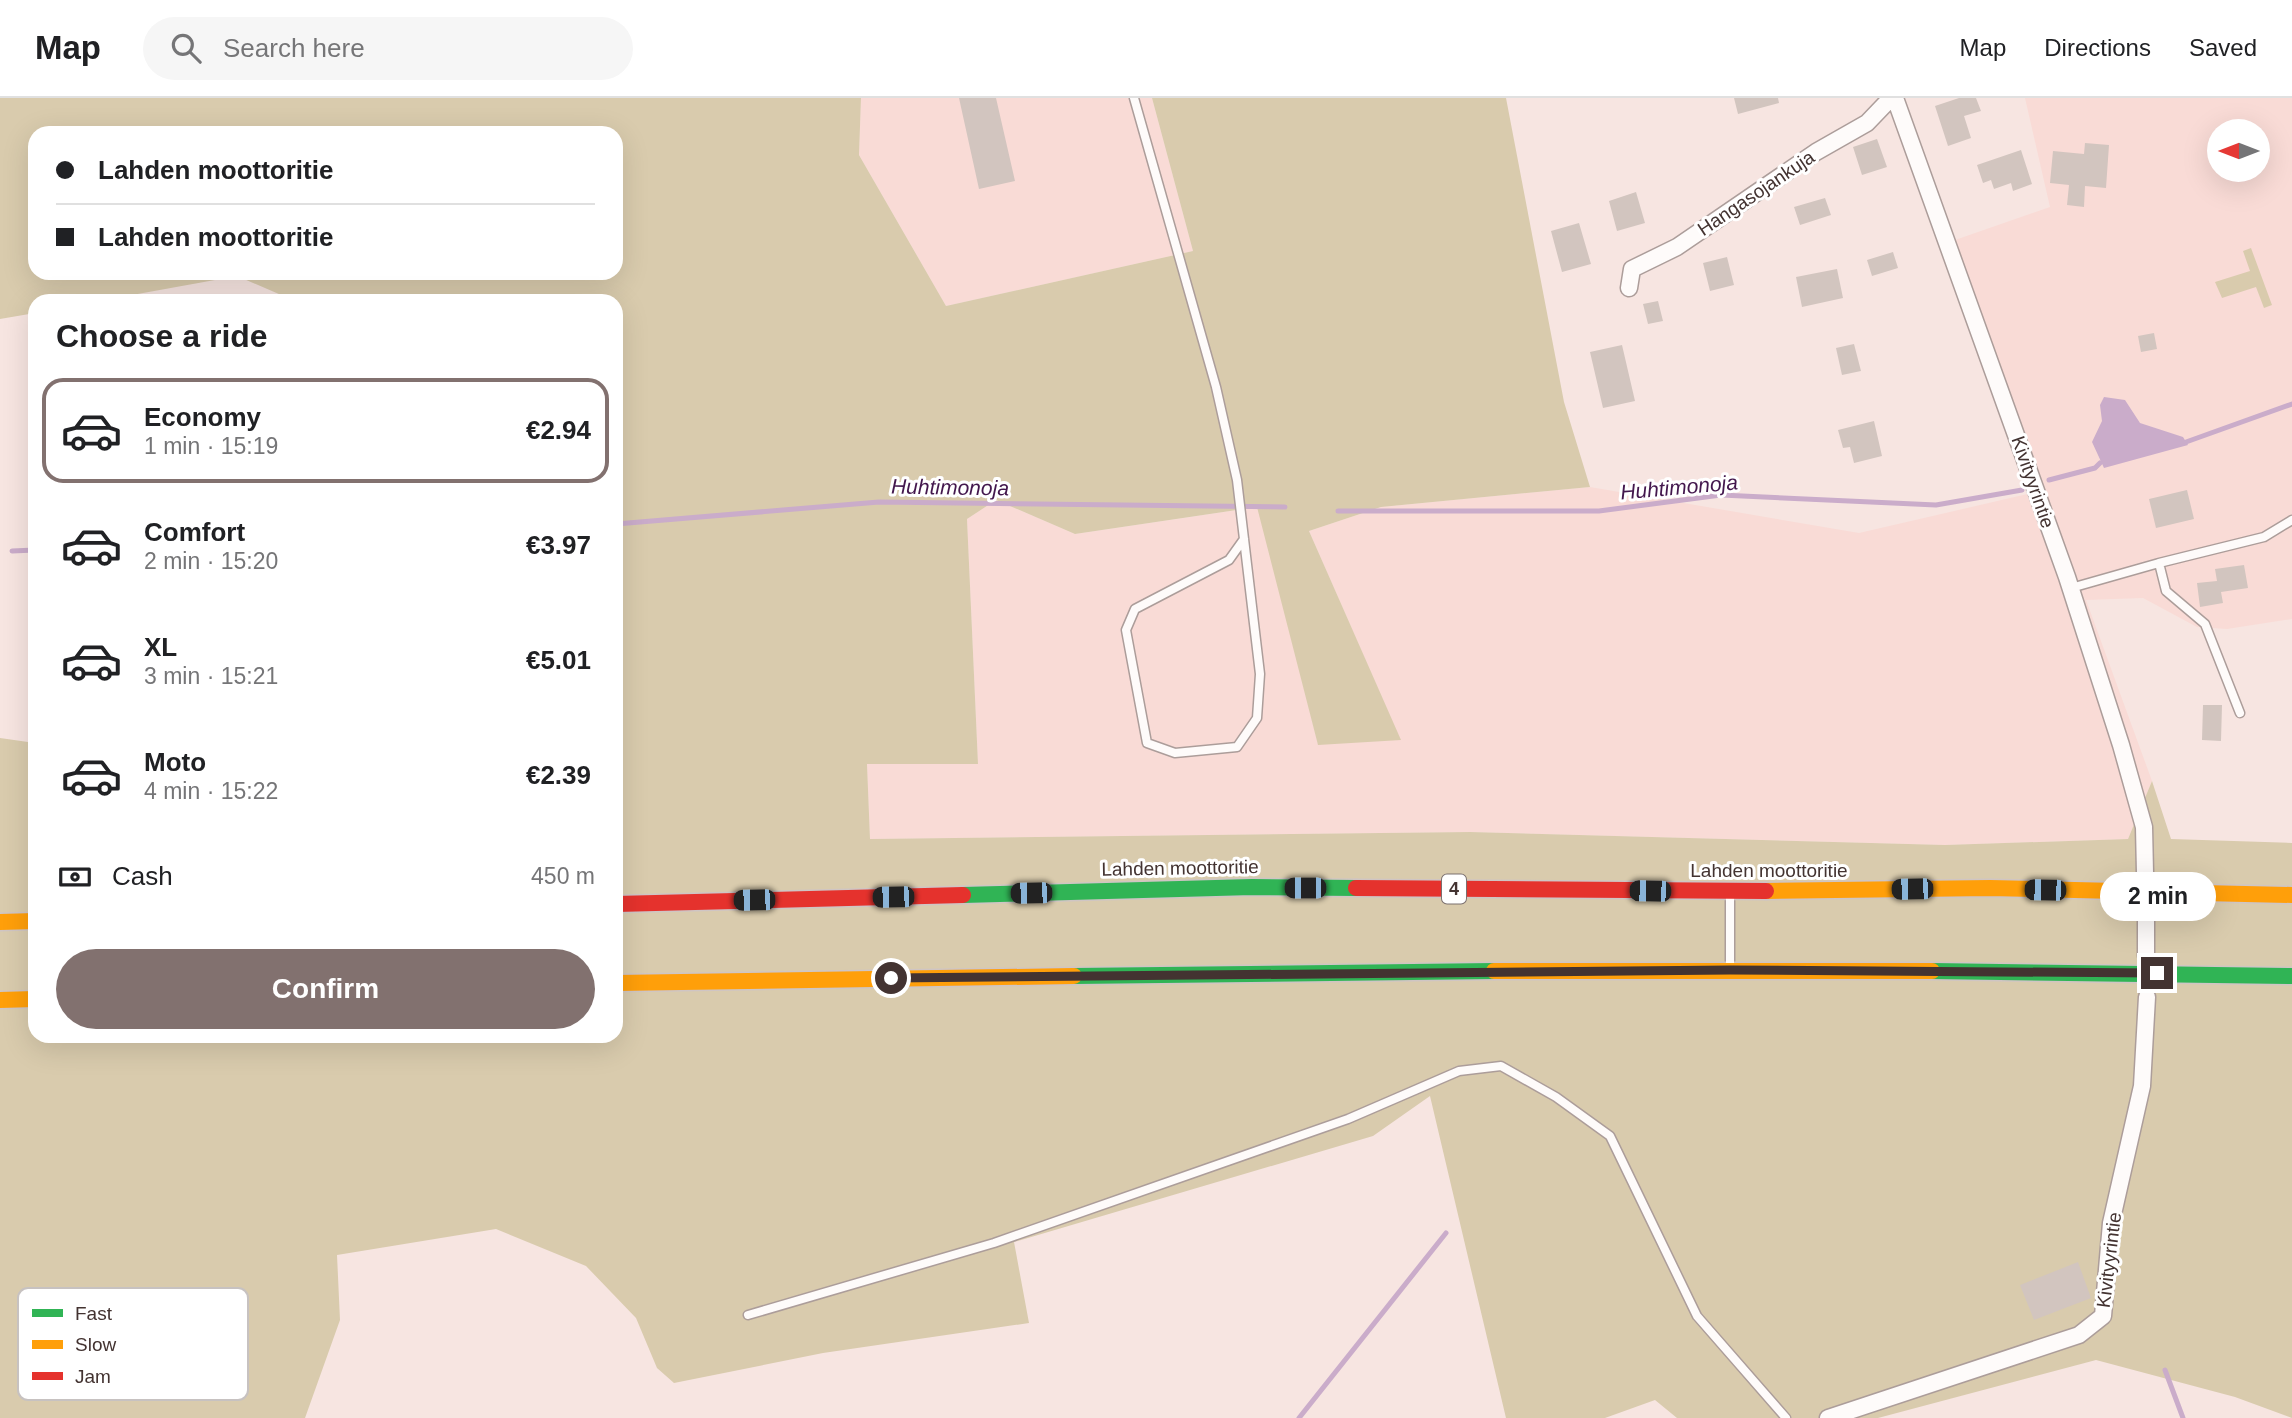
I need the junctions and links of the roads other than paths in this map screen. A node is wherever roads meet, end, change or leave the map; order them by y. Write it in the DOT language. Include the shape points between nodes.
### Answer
graph roads {
  1 [pos="1134,98"];
  2 [pos="1893,98"];
  3 [pos="1629,288"];
  4 [pos="2292,520"];
  5 [pos="1244,539"];
  6 [pos="2159,564"];
  7 [pos="2070,588"];
  8 [pos="2240,713"];
  9 [pos="2145,873"];
  10 [pos="1730,892"];
  11 [pos="2292,895"];
  12 [pos="623,904"];
  13 [pos="2146,919"];
  14 [pos="28,921"];
  15 [pos="0,922"];
  16 [pos="2146,956"];
  17 [pos="1730,970"];
  18 [pos="2292,976"];
  19 [pos="623,983"];
  20 [pos="2147,996"];
  21 [pos="28,999"];
  22 [pos="0,1000"];
  23 [pos="748,1315"];
  24 [pos="1786,1418"];
  25 [pos="1828,1418"];
  1 -- 5 [label="lane" via="1216,387"];
  2 -- 3 [label="street, Hangasojankuja" via="1867,123 1816,152 1677,247 1632,269"];
  2 -- 7 [label="street, Kivityyrintie"];
  4 -- 6 [label="lane" via="2264,537"];
  5 -- 5 [label="lane" via="1260,674 1257,718 1237,747 1175,753 1147,743 1126,630 1135,609 1230,560"];
  6 -- 7 [label="lane"];
  6 -- 8 [label="lane" via="2166,591 2205,624"];
  7 -- 9 [label="street, Kivityyrintie" via="2144,827"];
  10 -- 11 [label="highway, Lahden moottoritie / 4" via="1990,888"];
  10 -- 12 [label="highway, Lahden moottoritie / 4" via="1252,887"];
  10 -- 17 [label="lane"];
  13 -- 16 [label="street"];
  14 -- 15 [label="highway"];
  17 -- 18 [label="highway"];
  17 -- 19 [label="highway" via="1249,972"];
  20 -- 25 [label="street, Kivityyrintie" via="2142,1086 2111,1223 2103,1317 2079,1335"];
  21 -- 22 [label="highway"];
  23 -- 24 [label="lane" via="994,1243 1348,1119 1459,1071 1501,1066 1556,1097 1610,1136 1697,1316"];
}
